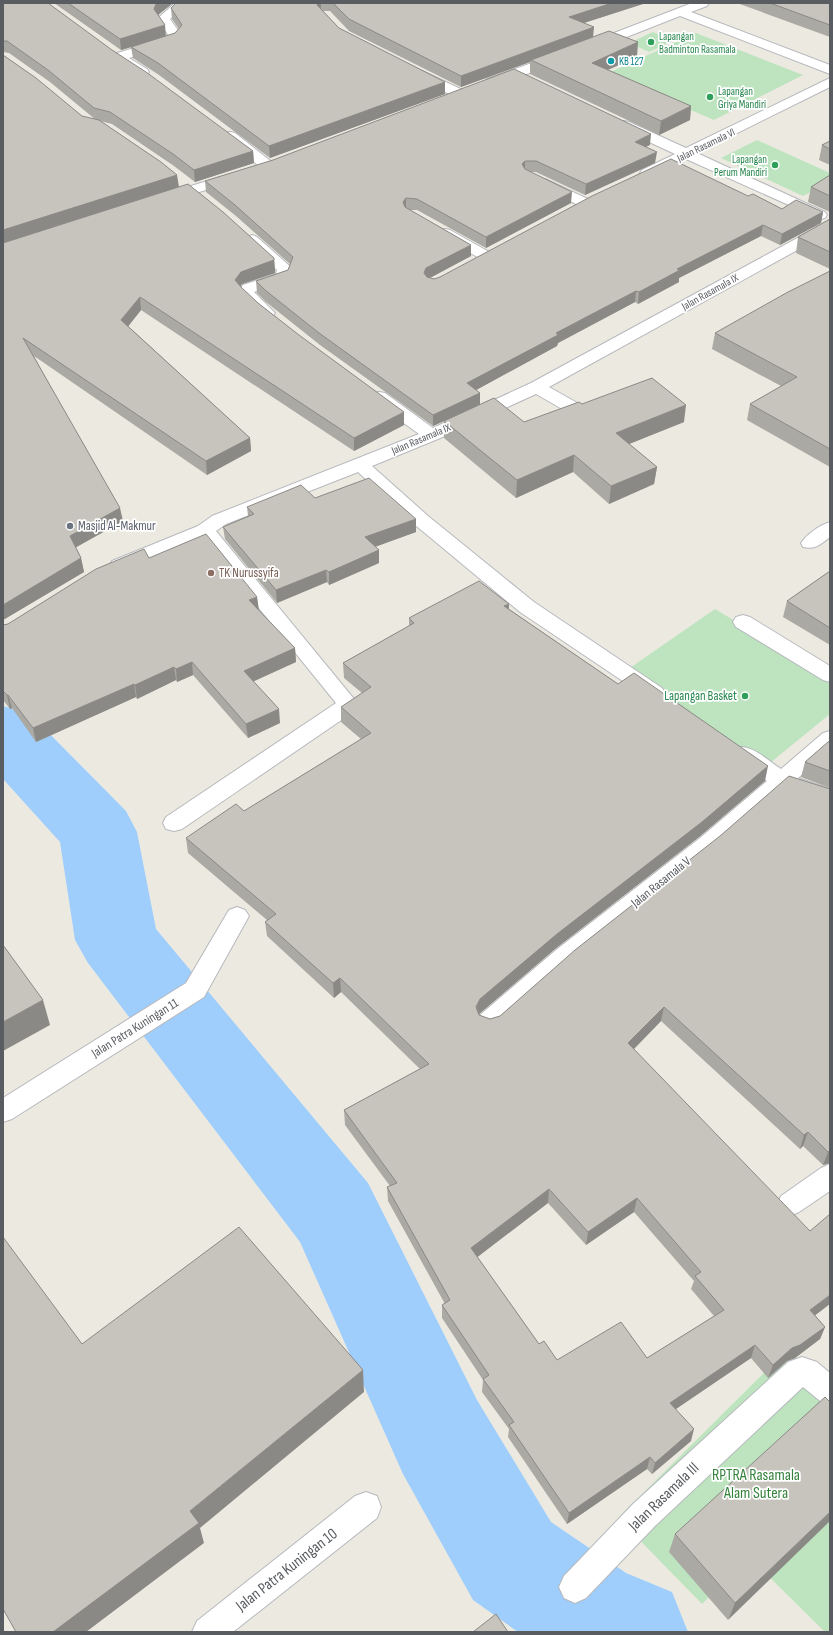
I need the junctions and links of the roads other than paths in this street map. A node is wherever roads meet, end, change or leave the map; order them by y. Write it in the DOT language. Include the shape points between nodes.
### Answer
graph roads {
  1 [pos="185,3"];
  2 [pos="704,3"];
  3 [pos="680,12"];
  4 [pos="106,48"];
  5 [pos="584,49"];
  6 [pos="569,54"];
  7 [pos="119,57"];
  8 [pos="406,67"];
  9 [pos="830,70"];
  10 [pos="153,79"];
  11 [pos="830,82"];
  12 [pos="460,94"];
  13 [pos="445,99"];
  14 [pos="615,120"];
  15 [pos="219,128"];
  16 [pos="687,154"];
  17 [pos="530,176"];
  18 [pos="178,178"];
  19 [pos="632,180"];
  20 [pos="194,190"];
  21 [pos="598,196"];
  22 [pos="206,200"];
  23 [pos="156,201"];
  24 [pos="585,203"];
  25 [pos="572,210"];
  26 [pos="830,220"];
  27 [pos="432,226"];
  28 [pos="830,226"];
  29 [pos="241,230"];
  30 [pos="499,249"];
  31 [pos="276,320"];
  32 [pos="537,387"];
  33 [pos="369,389"];
  34 [pos="582,413"];
  35 [pos="432,435"];
  36 [pos="360,465"];
  37 [pos="830,528"];
  38 [pos="205,530"];
  39 [pos="810,543"];
  40 [pos="104,571"];
  41 [pos="743,622"];
  42 [pos="830,675"];
  43 [pos="672,705"];
  44 [pos="830,738"];
  45 [pos="730,745"];
  46 [pos="781,780"];
  47 [pos="830,797"];
  48 [pos="174,823"];
  49 [pos="237,916"];
  50 [pos="489,1022"];
  51 [pos="3,1111"];
  52 [pos="830,1176"];
  53 [pos="790,1204"];
  54 [pos="830,1391"];
  55 [pos="366,1507"];
  56 [pos="575,1587"];
  57 [pos="208,1632"];
  1 -- 7 [label="street" via="176,7 163,19 176,36 171,41"];
  2 -- 3 [label="street"];
  3 -- 5 [label="street"];
  3 -- 9 [label="street"];
  4 -- 7 [label="street"];
  6 -- 12 [label="street" via="523,77"];
  7 -- 10 [label="street"];
  8 -- 12 [label="street"];
  11 -- 16 [label="street, Jalan Rasamala VI"];
  12 -- 13 [label="street"];
  14 -- 16 [label="street"];
  15 -- 20 [label="street" via="272,164"];
  16 -- 19 [label="street, Jalan Rasamala VI"];
  16 -- 26 [label="street"];
  17 -- 24 [label="street"];
  18 -- 20 [label="street"];
  20 -- 22 [label="street"];
  20 -- 23 [label="street"];
  21 -- 24 [label="street"];
  24 -- 25 [label="street"];
  27 -- 30 [label="street" via="479,260"];
  28 -- 32 [label="street, Jalan Rasamala IX"];
  29 -- 31 [label="street" via="285,269 283,277 249,288 246,293"];
  32 -- 34 [label="street"];
  32 -- 35 [label="street, Jalan Rasamala IX"];
  33 -- 35 [label="street"];
  35 -- 36 [label="street, Jalan Rasamala IX"];
  36 -- 38 [label="street, Jalan Rasamala IX" via="219,520"];
  36 -- 43 [label="street" via="421,520 526,607"];
  37 -- 39 [label="street"];
  38 -- 40 [label="street, Jalan Rasamala IX"];
  38 -- 48 [label="street" via="349,705"];
  41 -- 42 [label="street"];
  44 -- 46 [label="street, Jalan Rasamala V"];
  45 -- 46 [label="street"];
  46 -- 47 [label="street"];
  46 -- 50 [label="street, Jalan Rasamala V" via="708,844 564,957"];
  49 -- 51 [label="street, Jalan Patra Kuningan 11" via="196,990"];
  52 -- 53 [label="street"];
  54 -- 56 [label="street, Jalan Rasamala III" via="807,1372 798,1372 644,1515"];
  55 -- 57 [label="street, Jalan Patra Kuningan 10"];
}
